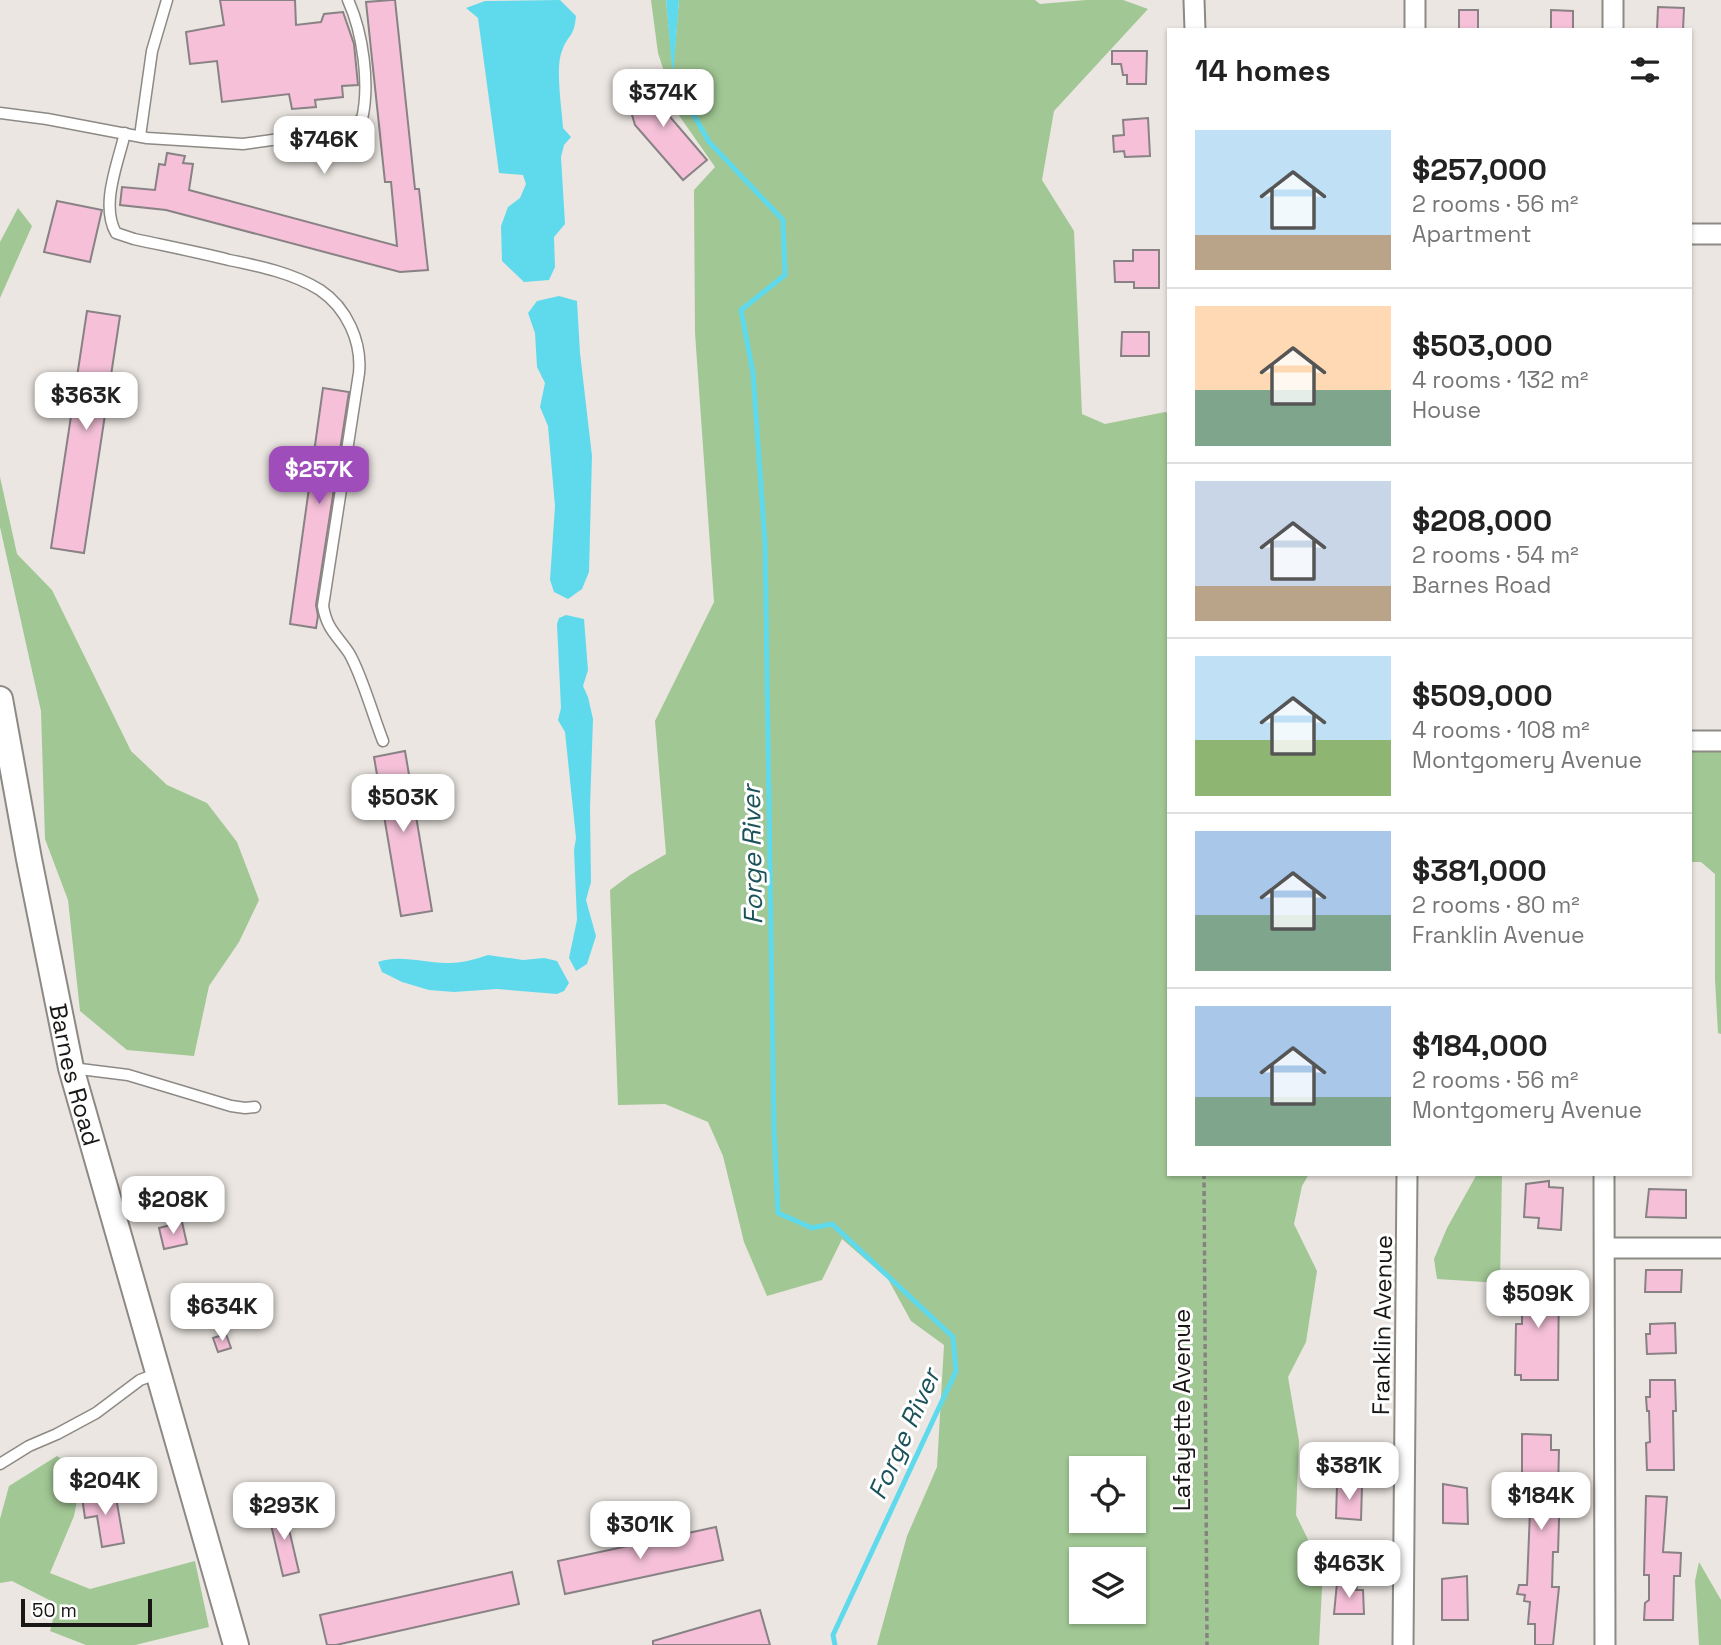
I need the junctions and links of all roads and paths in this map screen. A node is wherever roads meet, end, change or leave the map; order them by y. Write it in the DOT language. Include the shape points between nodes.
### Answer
graph roads {
  1 [pos="167,0"];
  2 [pos="348,0"];
  3 [pos="1194,0"];
  4 [pos="1415,0"];
  5 [pos="1613,0"];
  6 [pos="1195,28"];
  7 [pos="1415,28"];
  8 [pos="1613,28"];
  9 [pos="0,113"];
  10 [pos="125,134"];
  11 [pos="140,136"];
  12 [pos="1721,233"];
  13 [pos="1692,234"];
  14 [pos="0,699"];
  15 [pos="383,741"];
  16 [pos="1692,741"];
  17 [pos="1721,741"];
  18 [pos="71,1068"];
  19 [pos="255,1107"];
  20 [pos="1204,1176"];
  21 [pos="1407,1176"];
  22 [pos="1604,1176"];
  23 [pos="1605,1248"];
  24 [pos="1721,1248"];
  25 [pos="158,1374"];
  26 [pos="0,1464"];
  27 [pos="236,1645"];
  28 [pos="1207,1645"];
  29 [pos="1403,1645"];
  30 [pos="1605,1645"];
  1 -- 11 [label="lane" via="152,51"];
  2 -- 11 [label="lane" via="358,21 366,98 362,119 344,130 243,144"];
  3 -- 6 [label="street"];
  4 -- 7 [label="street"];
  5 -- 8 [label="street"];
  9 -- 10 [label="lane"];
  10 -- 11 [label="lane"];
  10 -- 15 [label="lane" via="110,208 116,233 304,281 334,302 357,341 359,373 323,606 325,621 349,653"];
  12 -- 13 [label="street"];
  14 -- 18 [label="street, Barnes Road"];
  16 -- 17 [label="street"];
  18 -- 19 [label="lane" via="128,1075 231,1105"];
  18 -- 25 [label="street, Barnes Road"];
  20 -- 28 [label="path, Lafayette Avenue"];
  21 -- 29 [label="street, Franklin Avenue"];
  22 -- 23 [label="street"];
  23 -- 24 [label="street"];
  23 -- 30 [label="street"];
  25 -- 26 [label="lane" via="140,1380 96,1413"];
  25 -- 27 [label="street, Barnes Road"];
}
